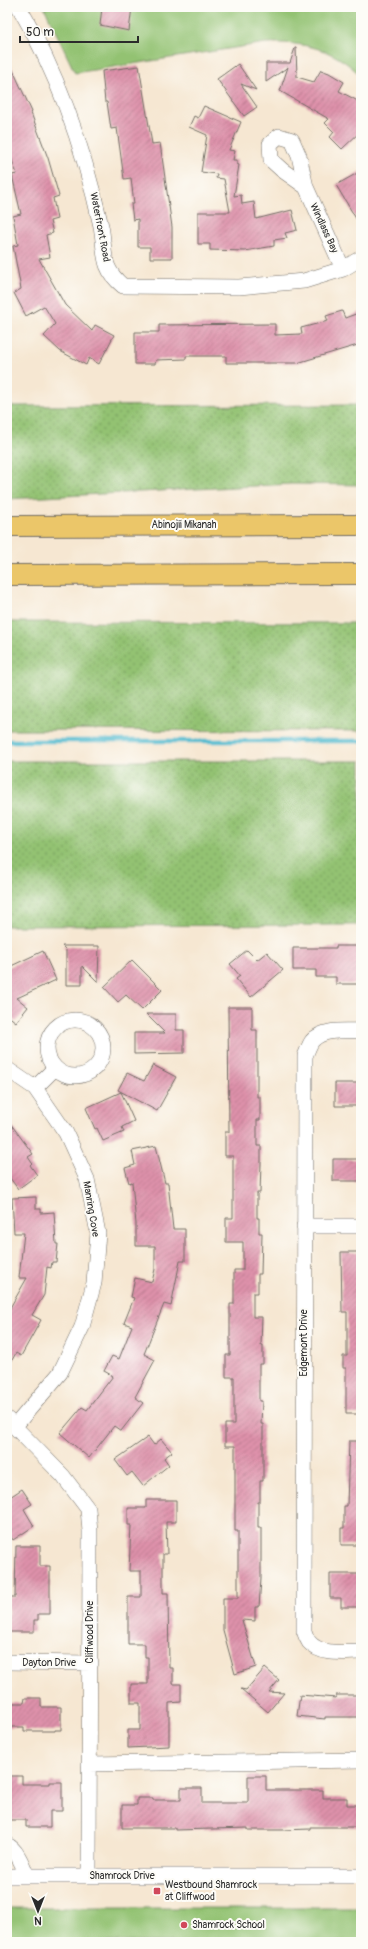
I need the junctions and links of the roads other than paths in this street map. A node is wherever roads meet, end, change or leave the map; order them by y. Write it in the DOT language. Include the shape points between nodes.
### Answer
graph roads {
  1 [pos="19,7"];
  2 [pos="306,187"];
  3 [pos="361,258"];
  4 [pos="343,269"];
  5 [pos="361,525"];
  6 [pos="7,526"];
  7 [pos="7,574"];
  8 [pos="361,574"];
  9 [pos="361,1031"];
  10 [pos="55,1068"];
  11 [pos="7,1069"];
  12 [pos="35,1088"];
  13 [pos="304,1226"];
  14 [pos="361,1226"];
  15 [pos="11,1422"];
  16 [pos="361,1652"];
  17 [pos="7,1662"];
  18 [pos="91,1663"];
  19 [pos="361,1760"];
  20 [pos="89,1764"];
  21 [pos="7,1845"];
  22 [pos="7,1876"];
  23 [pos="27,1876"];
  24 [pos="89,1876"];
  25 [pos="361,1876"];
  1 -- 4 [label="street, Waterfront Road" via="38,40 72,120 103,236 105,261 112,277 123,286 239,287 304,281"];
  2 -- 4 [label="street, Windlass Bay"];
  3 -- 4 [label="street, Waterfront Road"];
  5 -- 6 [label="main road, Abinojii Mikanah"];
  7 -- 8 [label="main road"];
  9 -- 13 [label="street, Edgemont Drive" via="336,1031 321,1035 312,1042 305,1056"];
  10 -- 12 [label="street"];
  11 -- 12 [label="street, Manring Cove"];
  12 -- 15 [label="street, Manring Cove" via="66,1133 87,1179 98,1233 94,1283 82,1327 60,1373"];
  13 -- 14 [label="street"];
  13 -- 16 [label="street, Edgemont Drive" via="304,1630 309,1642 318,1649 331,1652"];
  15 -- 18 [label="street, Cliffwood Drive" via="63,1476 88,1510"];
  17 -- 18 [label="street, Dayton Drive"];
  18 -- 20 [label="street, Cliffwood Drive"];
  19 -- 20 [label="street"];
  20 -- 24 [label="street, Cliffwood Drive"];
  21 -- 23 [label="street" via="18,1856"];
  22 -- 23 [label="street, Shamrock Drive"];
  23 -- 24 [label="street, Shamrock Drive"];
  24 -- 25 [label="street, Shamrock Drive"];
}
